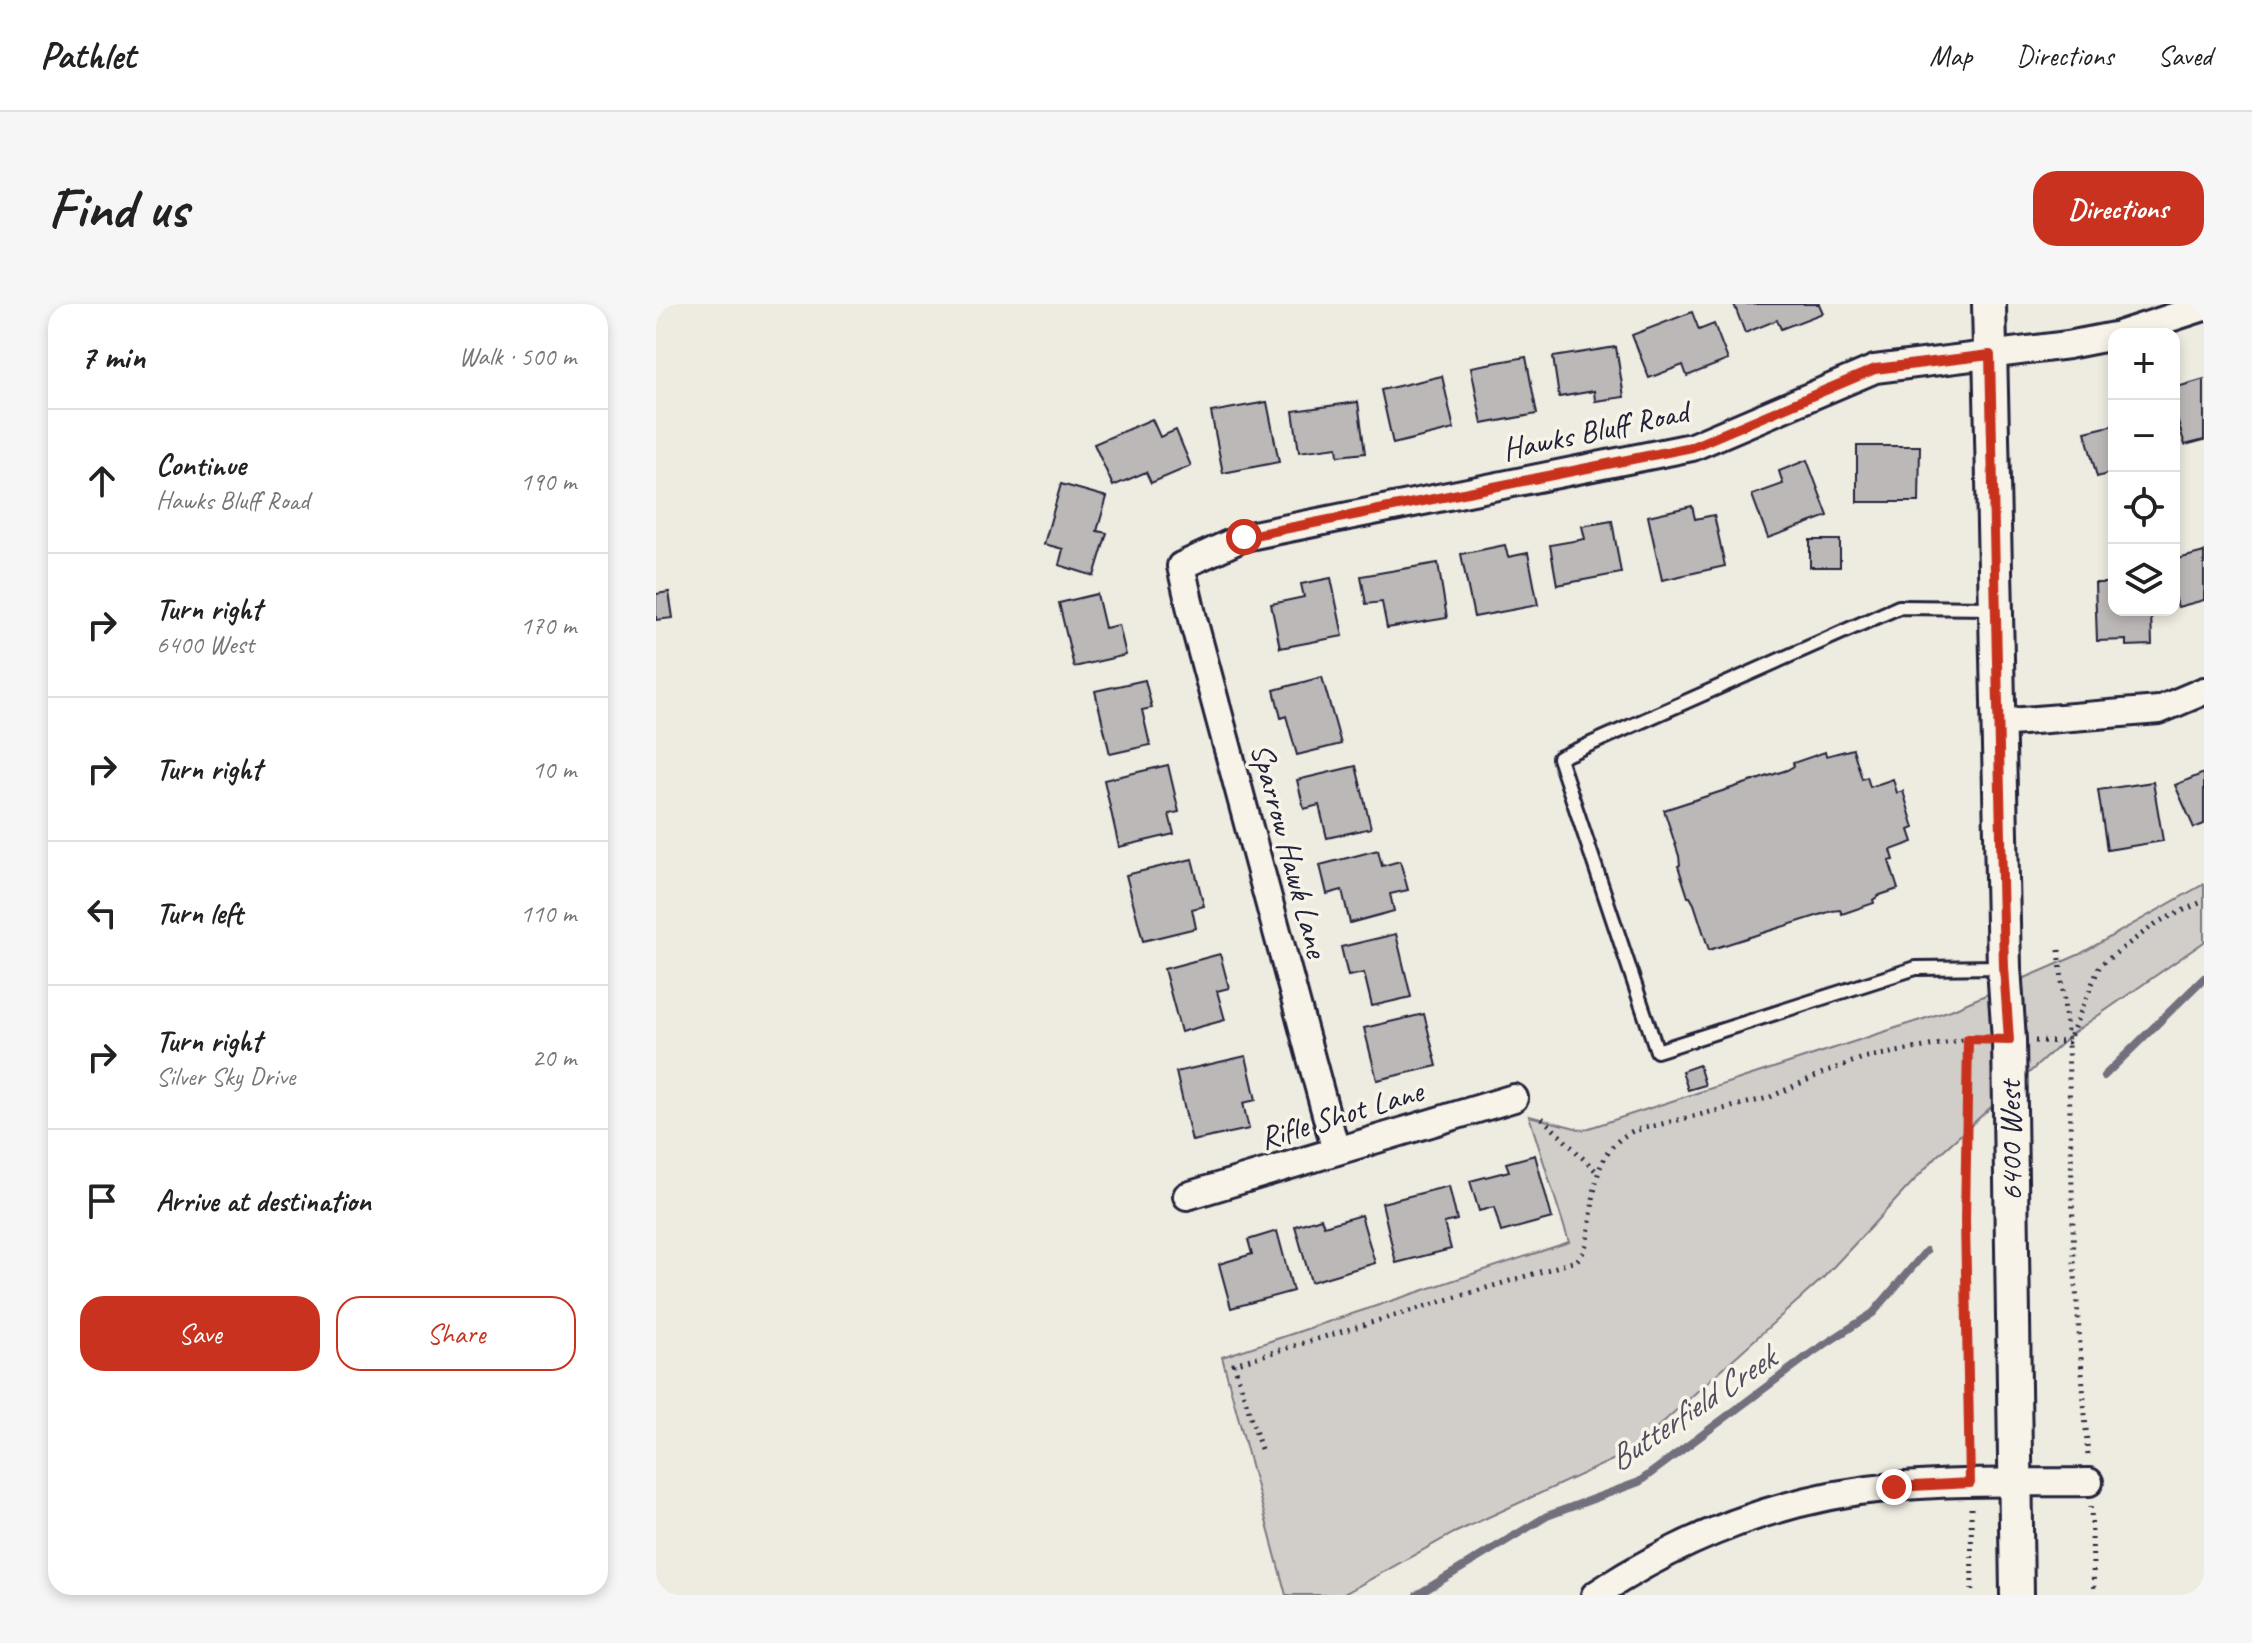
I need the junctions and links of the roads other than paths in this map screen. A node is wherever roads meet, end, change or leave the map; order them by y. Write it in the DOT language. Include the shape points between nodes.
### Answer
graph roads {
  1 [pos="1989,304"];
  2 [pos="2204,307"];
  3 [pos="2139,328"];
  4 [pos="2108,337"];
  5 [pos="1990,355"];
  6 [pos="1181,566"];
  7 [pos="1996,608"];
  8 [pos="2204,691"];
  9 [pos="1998,723"];
  10 [pos="2004,967"];
  11 [pos="1514,1098"];
  12 [pos="1336,1151"];
  13 [pos="1187,1196"];
  14 [pos="2089,1482"];
  15 [pos="2015,1483"];
  16 [pos="1634,1585"];
  17 [pos="1595,1595"];
  18 [pos="2017,1595"];
  1 -- 5 [label="street, 6400 West"];
  2 -- 3 [label="street"];
  4 -- 5 [label="street, Hawks Bluff Road"];
  5 -- 6 [label="street, Hawks Bluff Road" via="1875,369 1692,447 1244,537"];
  5 -- 7 [label="street, 6400 West"];
  6 -- 12 [label="street, Sparrow Hawk Lane"];
  7 -- 9 [label="street, 6400 West"];
  7 -- 10 [label="lane" via="1899,607 1559,758 1657,1051 1916,968"];
  8 -- 9 [label="street" via="2159,710"];
  9 -- 10 [label="street, 6400 West"];
  10 -- 15 [label="street, 6400 West"];
  11 -- 12 [label="street, Rifle Shot Lane"];
  12 -- 13 [label="street, Rifle Shot Lane"];
  14 -- 15 [label="street"];
  15 -- 16 [label="street" via="1894,1487 1800,1502 1665,1552"];
  15 -- 18 [label="street, 6400 West"];
  16 -- 17 [label="street"];
}
